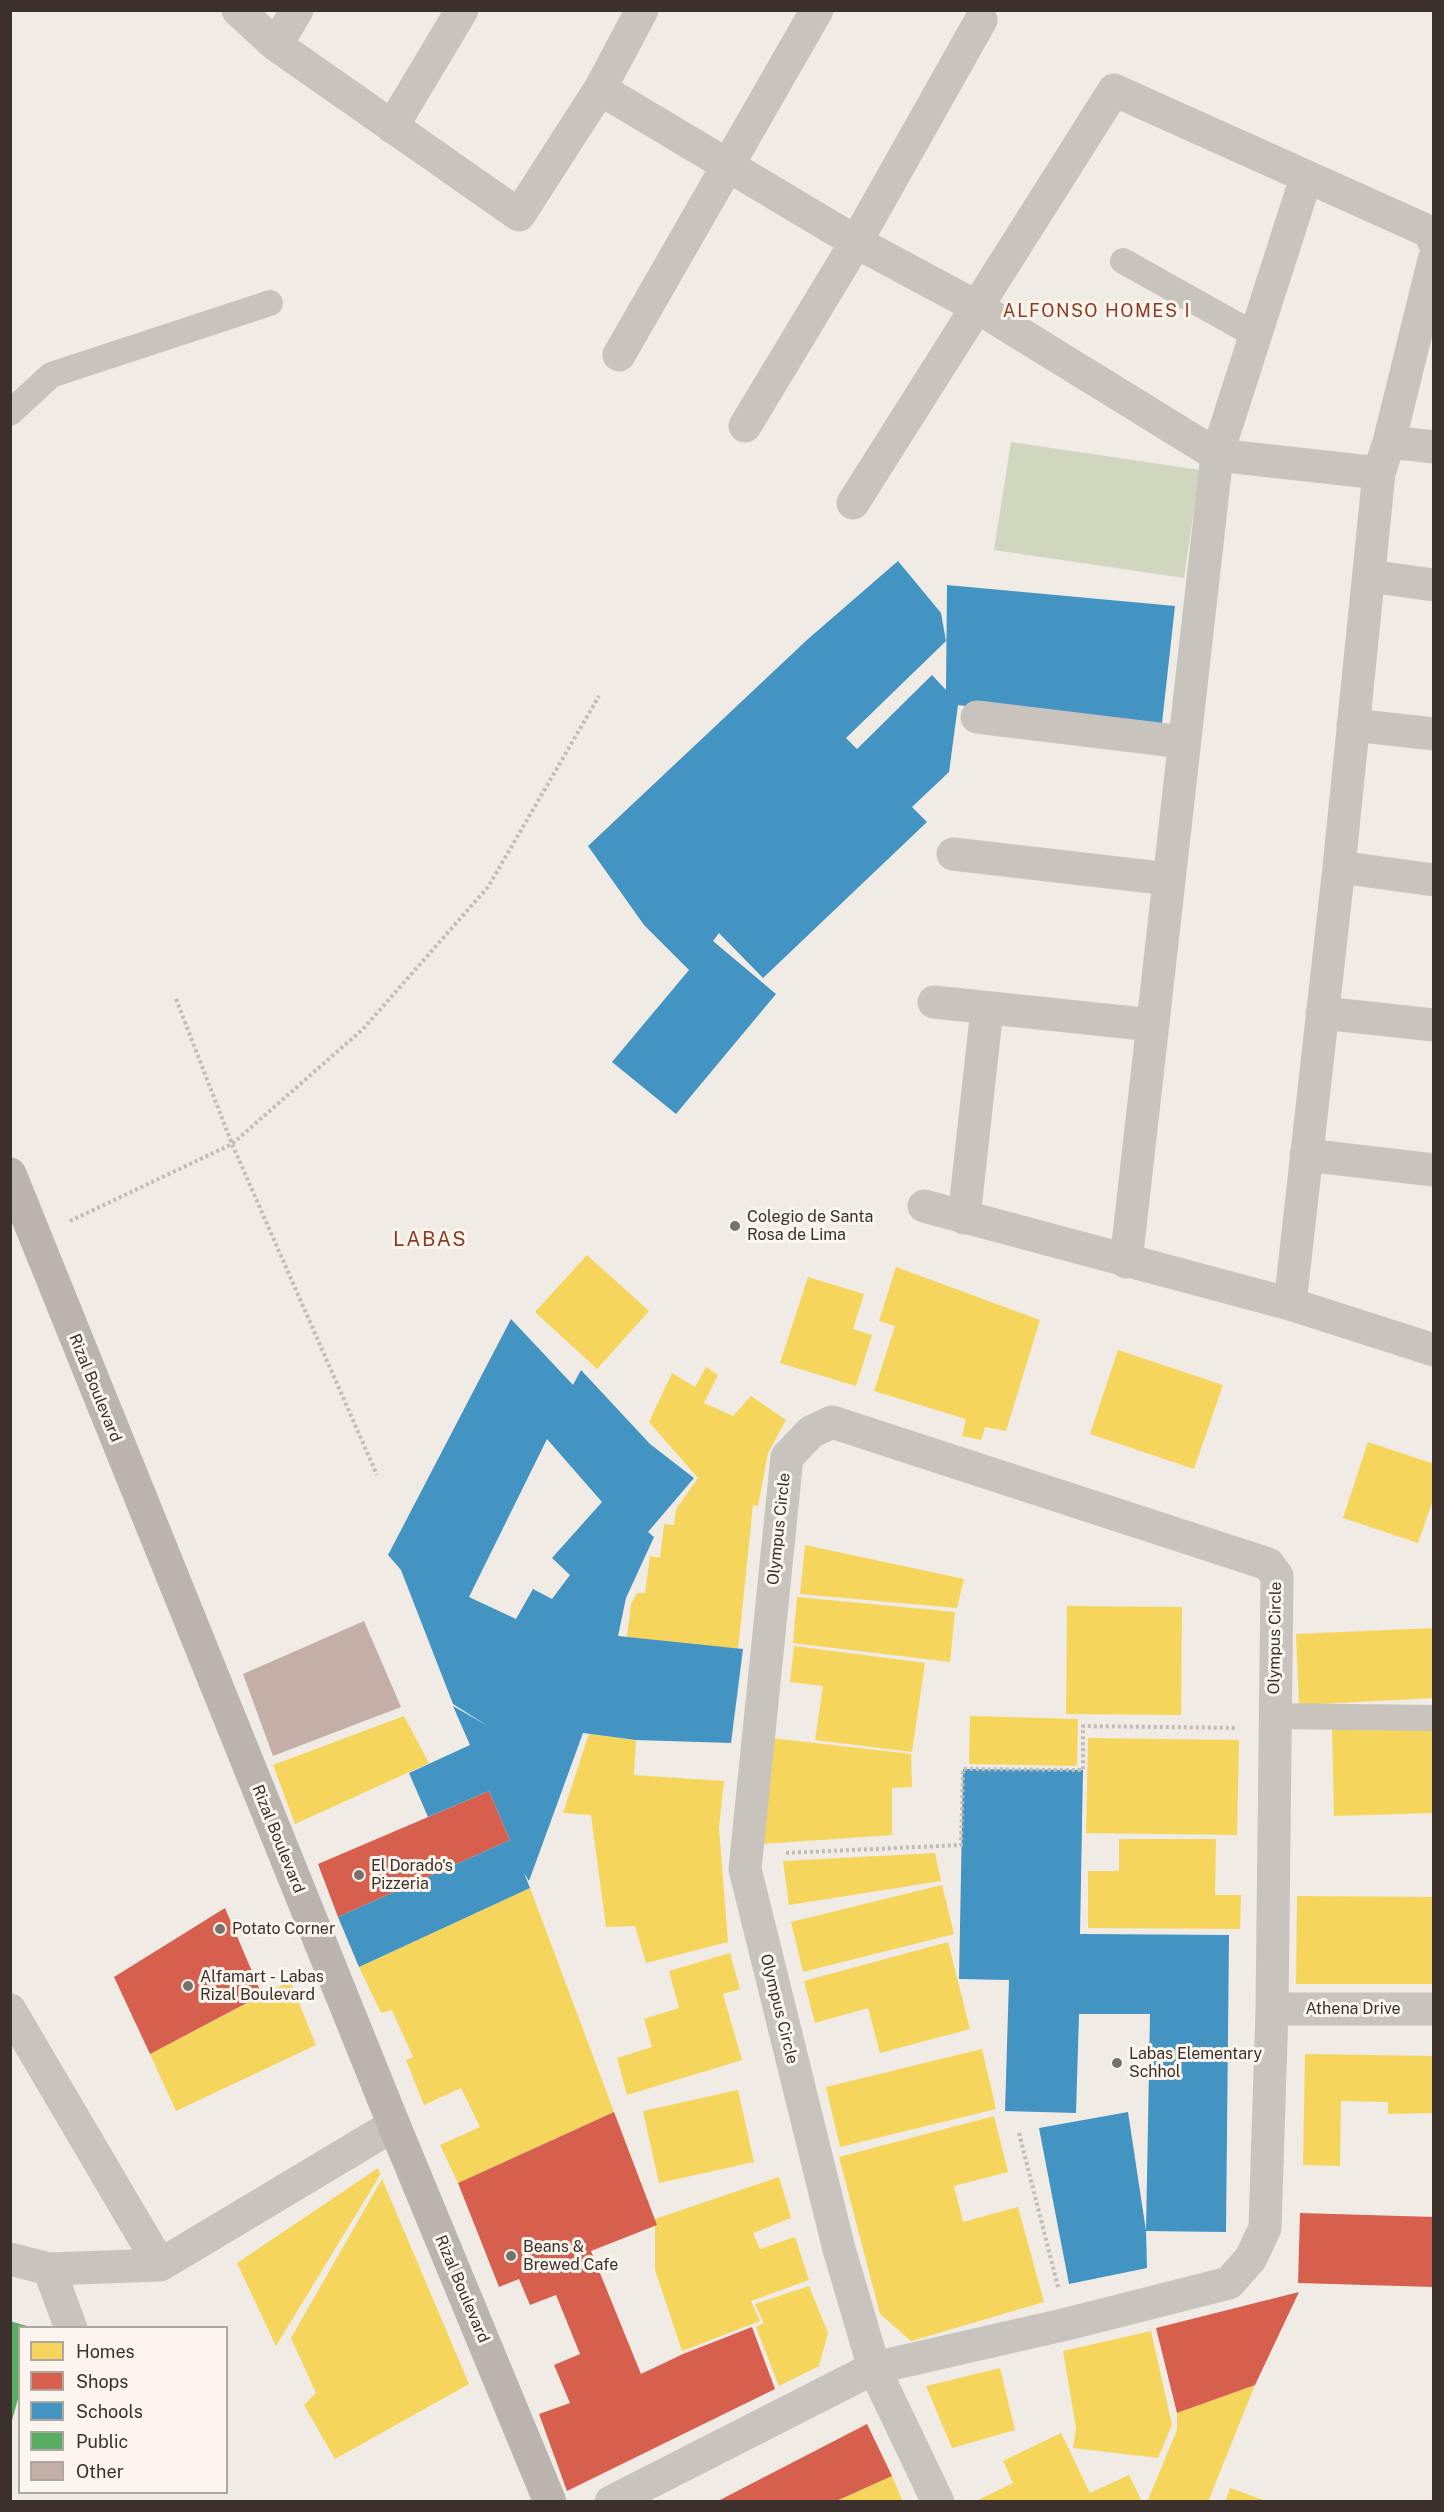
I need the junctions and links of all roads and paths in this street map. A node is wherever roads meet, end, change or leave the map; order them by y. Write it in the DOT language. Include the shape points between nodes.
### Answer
graph roads {
  1 [pos="238,10"];
  2 [pos="297,10"];
  3 [pos="462,10"];
  4 [pos="642,10"];
  5 [pos="817,10"];
  6 [pos="981,20"];
  7 [pos="276,45"];
  8 [pos="600,89"];
  9 [pos="392,127"];
  10 [pos="729,165"];
  11 [pos="1306,178"];
  12 [pos="856,242"];
  13 [pos="1434,242"];
  14 [pos="1434,260"];
  15 [pos="1124,261"];
  16 [pos="270,303"];
  17 [pos="977,307"];
  18 [pos="1256,335"];
  19 [pos="619,355"];
  20 [pos="10,413"];
  21 [pos="745,426"];
  22 [pos="1389,442"];
  23 [pos="1434,447"];
  24 [pos="1217,455"];
  25 [pos="1379,473"];
  26 [pos="853,503"];
  27 [pos="1369,576"];
  28 [pos="1434,585"];
  29 [pos="599,696"];
  30 [pos="977,717"];
  31 [pos="1353,725"];
  32 [pos="1434,734"];
  33 [pos="1183,742"];
  34 [pos="953,854"];
  35 [pos="1339,867"];
  36 [pos="1169,879"];
  37 [pos="1434,880"];
  38 [pos="176,999"];
  39 [pos="934,1002"];
  40 [pos="987,1009"];
  41 [pos="1322,1012"];
  42 [pos="1153,1025"];
  43 [pos="1434,1025"];
  44 [pos="232,1144"];
  45 [pos="1306,1155"];
  46 [pos="1434,1170"];
  47 [pos="13,1194"];
  48 [pos="924,1206"];
  49 [pos="964,1218"];
  50 [pos="35,1238"];
  51 [pos="1126,1262"];
  52 [pos="1290,1304"];
  53 [pos="1434,1350"];
  54 [pos="376,1475"];
  55 [pos="1434,1718"];
  56 [pos="1273,1722"];
  57 [pos="747,1855"];
  58 [pos="1272,2009"];
  59 [pos="1434,2009"];
  60 [pos="14,2021"];
  61 [pos="394,2125"];
  62 [pos="1019,2133"];
  63 [pos="10,2259"];
  64 [pos="160,2265"];
  65 [pos="49,2269"];
  66 [pos="1067,2324"];
  67 [pos="70,2326"];
  68 [pos="874,2368"];
  69 [pos="550,2502"];
  70 [pos="611,2502"];
  71 [pos="938,2502"];
  1 -- 7 [label="street"];
  2 -- 7 [label="street"];
  3 -- 9 [label="street"];
  4 -- 8 [label="street"];
  5 -- 10 [label="street"];
  6 -- 12 [label="street"];
  7 -- 9 [label="street"];
  8 -- 9 [label="street" via="519,215"];
  8 -- 10 [label="street"];
  10 -- 12 [label="street"];
  10 -- 19 [label="street"];
  11 -- 13 [label="street" via="1430,232"];
  11 -- 17 [label="street" via="1114,90"];
  11 -- 18 [label="street"];
  12 -- 17 [label="street"];
  12 -- 21 [label="street"];
  14 -- 22 [label="street"];
  15 -- 18 [label="lane"];
  16 -- 20 [label="lane" via="51,375"];
  17 -- 24 [label="street"];
  17 -- 26 [label="street"];
  18 -- 24 [label="street"];
  22 -- 23 [label="street"];
  22 -- 25 [label="street"];
  24 -- 25 [label="street"];
  24 -- 33 [label="street"];
  25 -- 27 [label="street"];
  27 -- 28 [label="street"];
  27 -- 31 [label="street"];
  29 -- 44 [label="path" via="488,887 363,1029"];
  30 -- 33 [label="street"];
  31 -- 32 [label="street"];
  31 -- 35 [label="street"];
  33 -- 36 [label="street"];
  34 -- 36 [label="street"];
  35 -- 37 [label="street"];
  35 -- 41 [label="street"];
  36 -- 42 [label="street"];
  38 -- 44 [label="path"];
  39 -- 40 [label="street"];
  40 -- 42 [label="street"];
  40 -- 49 [label="street"];
  41 -- 43 [label="street"];
  41 -- 45 [label="street"];
  42 -- 51 [label="street"];
  44 -- 50 [label="path"];
  44 -- 54 [label="path"];
  45 -- 46 [label="street"];
  45 -- 52 [label="street"];
  47 -- 50 [label="main road, Rizal Boulevard"];
  48 -- 49 [label="street"];
  49 -- 51 [label="street"];
  50 -- 61 [label="main road, Rizal Boulevard"];
  51 -- 52 [label="street"];
  52 -- 53 [label="street"];
  55 -- 56 [label="lane"];
  56 -- 57 [label="path" via="1083,1726 1083,1770 963,1769 961,1845"];
  56 -- 57 [label="street, Olympus Circle" via="1277,1576 1268,1564 832,1422 811,1432 787,1457"];
  56 -- 58 [label="street, Olympus Circle"];
  57 -- 68 [label="street, Olympus Circle" via="745,1869 839,2250"];
  58 -- 59 [label="street, Athena Drive"];
  58 -- 66 [label="street, Olympus Circle" via="1265,2228 1251,2258 1228,2283"];
  60 -- 64 [label="street"];
  61 -- 64 [label="street"];
  61 -- 69 [label="main road, Rizal Boulevard"];
  62 -- 66 [label="path"];
  63 -- 65 [label="street"];
  64 -- 65 [label="street"];
  65 -- 67 [label="street"];
  66 -- 68 [label="street, Olympus Circle"];
  68 -- 70 [label="street, Olympus Circle"];
  68 -- 71 [label="street, Olympus Circle"];
}
